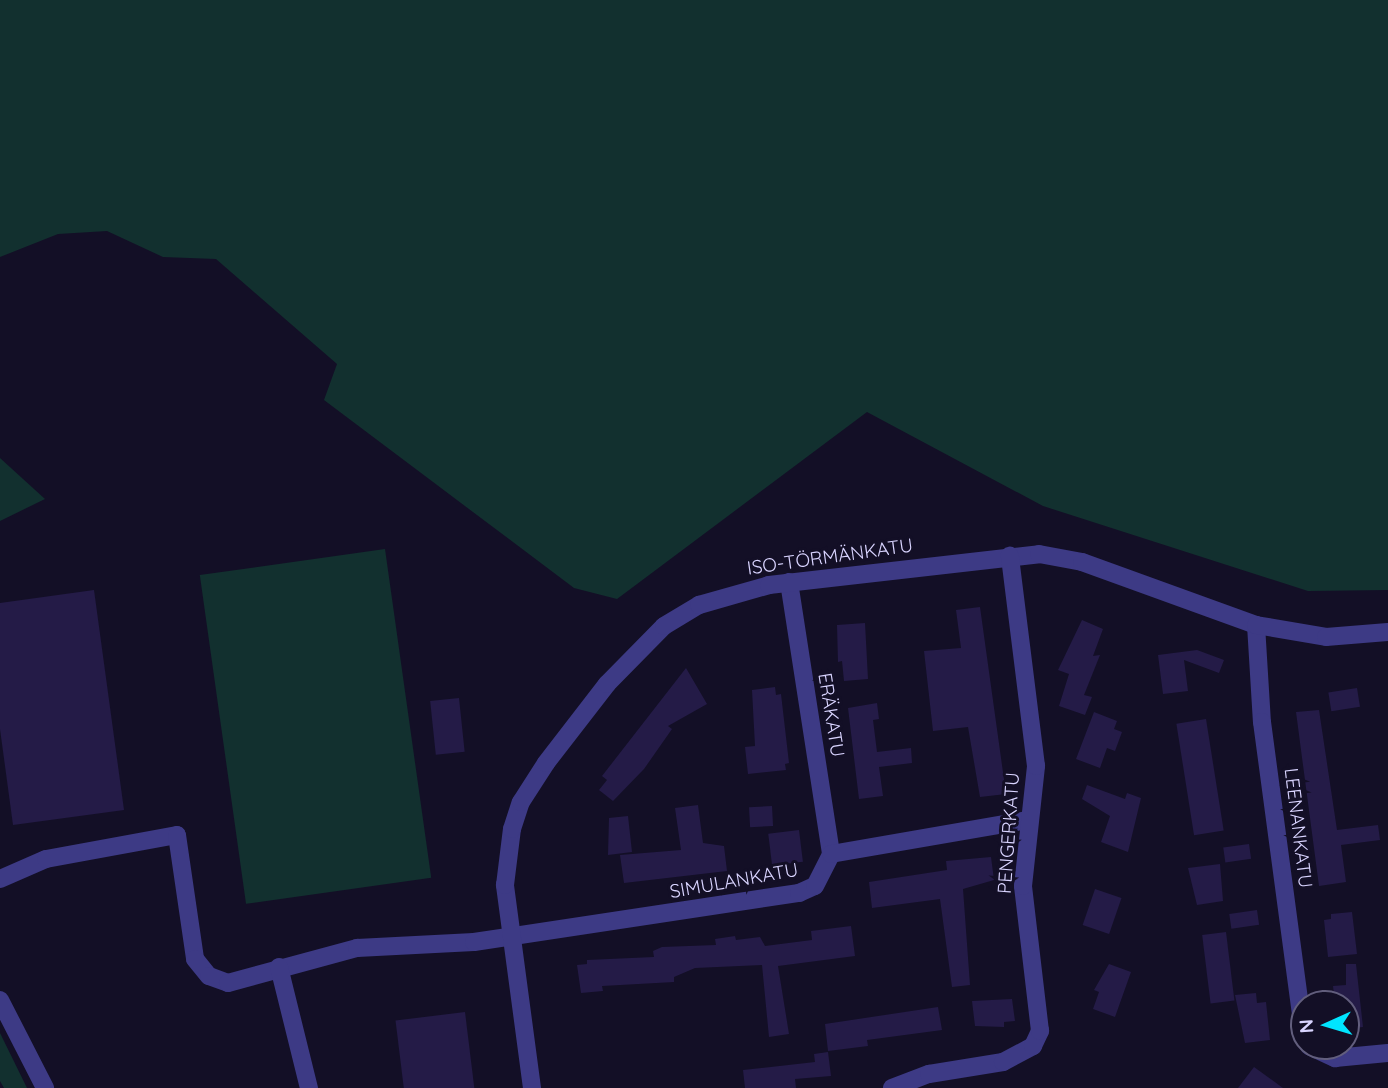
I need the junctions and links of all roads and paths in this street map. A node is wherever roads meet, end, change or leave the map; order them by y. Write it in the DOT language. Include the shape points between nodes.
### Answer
graph roads {
  1 [pos="1010,556"];
  2 [pos="789,582"];
  3 [pos="1256,625"];
  4 [pos="1388,632"];
  5 [pos="1028,820"];
  6 [pos="831,854"];
  7 [pos="0,879"];
  8 [pos="510,937"];
  9 [pos="279,967"];
  10 [pos="1298,990"];
  11 [pos="0,1000"];
  12 [pos="1388,1053"];
  13 [pos="1360,1056"];
  14 [pos="45,1088"];
  15 [pos="309,1088"];
  16 [pos="532,1088"];
  17 [pos="892,1088"];
  1 -- 2 [label="street, ISO-TÖRMÄNKATU"];
  1 -- 3 [label="street, ISO-TÖRMÄNKATU" via="1039,554 1082,562"];
  1 -- 5 [label="street, PENGERKATU" via="1036,766"];
  2 -- 6 [label="street, ERÄKATU"];
  2 -- 8 [label="street, ISO-TÖRMÄNKATU" via="699,605 664,626 607,684 521,802 506,853"];
  3 -- 4 [label="street, ISO-TÖRMÄNKATU" via="1326,637"];
  3 -- 10 [label="street, LEENANKATU" via="1262,722"];
  5 -- 6 [label="street"];
  5 -- 17 [label="street, PENGERKATU" via="1023,886 1041,1019 1038,1039 1028,1050 1003,1062 929,1074"];
  6 -- 8 [label="street, SIMULANKATU" via="815,886 799,893"];
  7 -- 9 [label="street, SIMULANKATU" via="46,859 177,835 197,965 228,983"];
  8 -- 9 [label="street, SIMULANKATU" via="357,948"];
  8 -- 16 [label="street, ISO-TÖRMÄNKATU"];
  9 -- 15 [label="street"];
  11 -- 14 [label="street"];
  12 -- 13 [label="street"];
}
